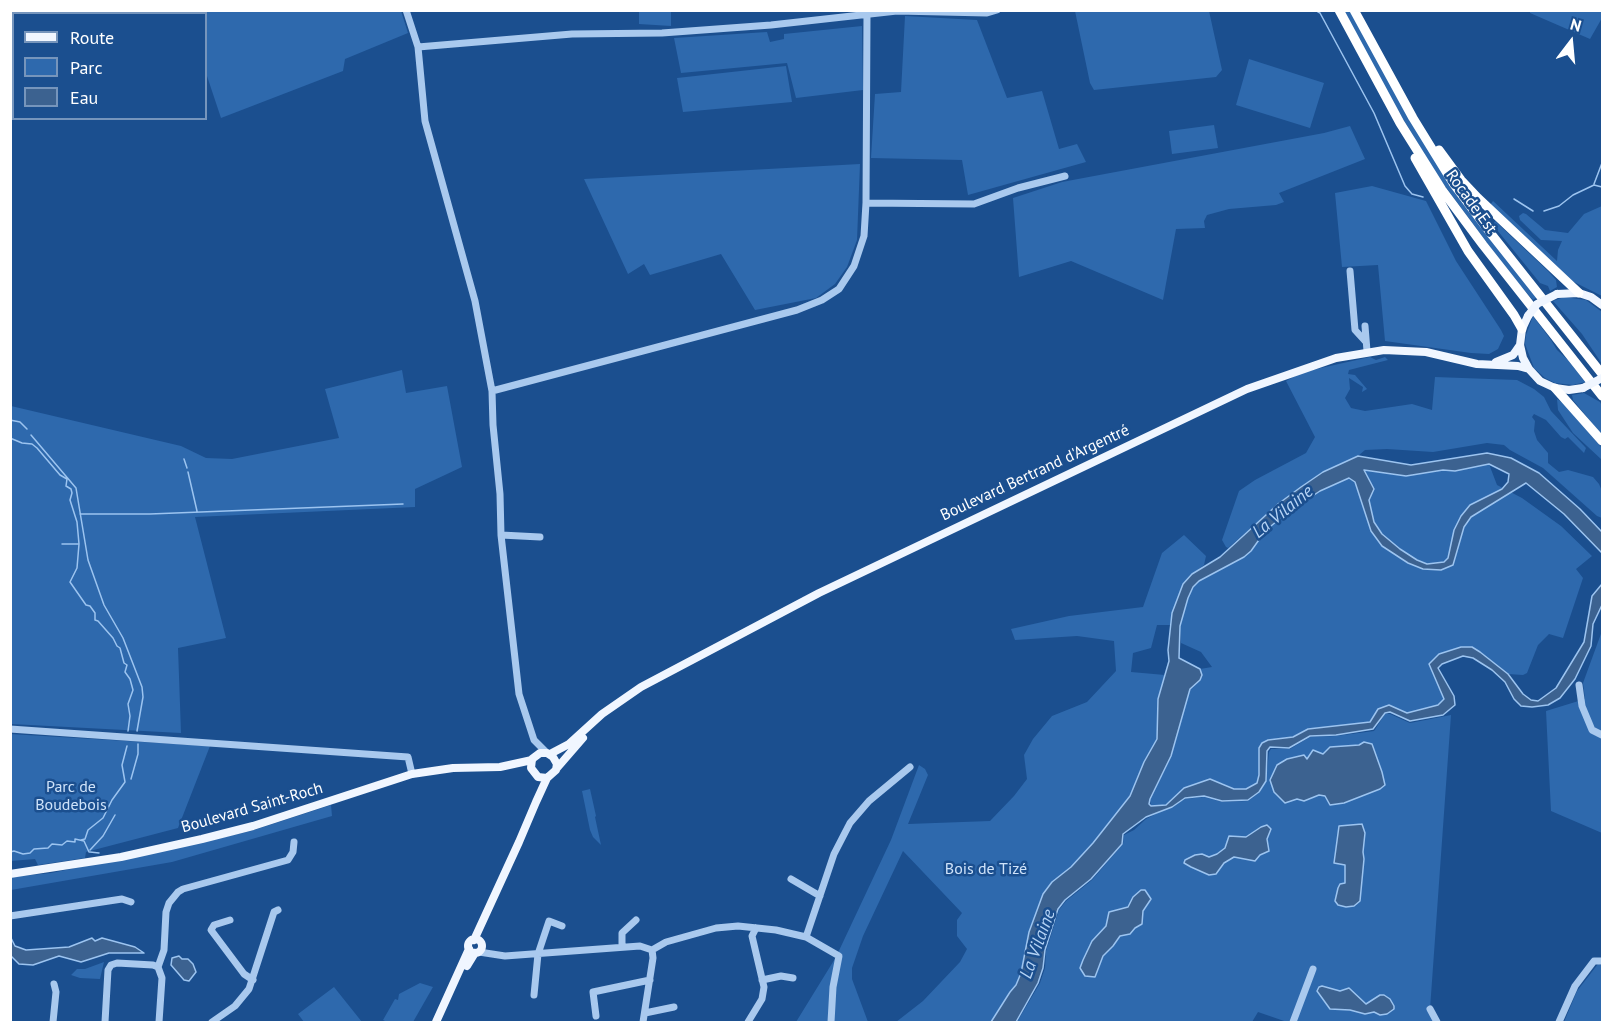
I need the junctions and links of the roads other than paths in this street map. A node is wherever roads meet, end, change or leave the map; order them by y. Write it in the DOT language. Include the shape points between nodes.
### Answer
graph roads {
  1 [pos="406,10"];
  2 [pos="997,10"];
  3 [pos="1339,10"];
  4 [pos="1354,10"];
  5 [pos="867,15"];
  6 [pos="418,47"];
  7 [pos="1403,101"];
  8 [pos="1396,116"];
  9 [pos="1065,176"];
  10 [pos="866,203"];
  11 [pos="1350,270"];
  12 [pos="1579,293"];
  13 [pos="1602,305"];
  14 [pos="1365,326"];
  15 [pos="1522,329"];
  16 [pos="1366,342"];
  17 [pos="1520,345"];
  18 [pos="1367,351"];
  19 [pos="1478,364"];
  20 [pos="1529,369"];
  21 [pos="1602,376"];
  22 [pos="1554,388"];
  23 [pos="492,392"];
  24 [pos="1602,396"];
  25 [pos="1602,441"];
  26 [pos="501,534"];
  27 [pos="540,537"];
  28 [pos="1579,685"];
  29 [pos="627,696"];
  30 [pos="10,729"];
  31 [pos="1602,735"];
  32 [pos="534,740"];
  33 [pos="548,753"];
  34 [pos="532,759"];
  35 [pos="500,766"];
  36 [pos="910,766"];
  37 [pos="556,768"];
  38 [pos="412,774"];
  39 [pos="534,774"];
  40 [pos="547,778"];
  41 [pos="536,802"];
  42 [pos="294,842"];
  43 [pos="10,873"];
  44 [pos="791,879"];
  45 [pos="820,896"];
  46 [pos="131,902"];
  47 [pos="278,910"];
  48 [pos="10,916"];
  49 [pos="230,920"];
  50 [pos="636,920"];
  51 [pos="562,926"];
  52 [pos="756,928"];
  53 [pos="806,937"];
  54 [pos="476,947"];
  55 [pos="622,947"];
  56 [pos="652,950"];
  57 [pos="538,954"];
  58 [pos="1602,961"];
  59 [pos="158,967"];
  60 [pos="1314,969"];
  61 [pos="793,978"];
  62 [pos="253,980"];
  63 [pos="650,980"];
  64 [pos="762,980"];
  65 [pos="54,984"];
  66 [pos="534,995"];
  67 [pos="674,1007"];
  68 [pos="1430,1009"];
  69 [pos="645,1013"];
  70 [pos="596,1016"];
  71 [pos="54,1023"];
  72 [pos="105,1023"];
  73 [pos="159,1023"];
  74 [pos="212,1023"];
  75 [pos="436,1023"];
  76 [pos="643,1023"];
  77 [pos="748,1023"];
  78 [pos="831,1023"];
  79 [pos="1293,1023"];
  80 [pos="1437,1023"];
  81 [pos="1559,1023"];
  1 -- 6 [label="street"];
  2 -- 5 [label="street"];
  3 -- 8 [label="highway, Rocade Est"];
  4 -- 7 [label="highway, Rocade Est"];
  5 -- 6 [label="street" via="662,33 573,34"];
  5 -- 10 [label="street"];
  6 -- 23 [label="street" via="425,121 472,292"];
  7 -- 12 [label="highway" via="1470,190"];
  7 -- 21 [label="highway, Rocade Est" via="1473,211"];
  8 -- 15 [label="highway" via="1396,124 1468,251"];
  8 -- 24 [label="highway, Rocade Est" via="1459,213"];
  9 -- 10 [label="street" via="974,204"];
  10 -- 23 [label="street" via="864,236 854,266 843,285 822,300"];
  11 -- 16 [label="street" via="1355,330"];
  12 -- 13 [label="main road"];
  12 -- 15 [label="main road, bridge" via="1557,294 1537,304"];
  14 -- 16 [label="street"];
  15 -- 17 [label="main road"];
  16 -- 18 [label="street"];
  17 -- 19 [label="main road" via="1505,360"];
  17 -- 20 [label="main road"];
  18 -- 19 [label="main road, Boulevard Bertrand d'Argentré" via="1411,350"];
  18 -- 29 [label="main road, Boulevard Bertrand d'Argentré" via="1247,389 819,593"];
  19 -- 20 [label="main road"];
  20 -- 22 [label="main road"];
  21 -- 22 [label="main road, bridge" via="1583,388"];
  22 -- 25 [label="highway"];
  23 -- 26 [label="street"];
  26 -- 27 [label="street"];
  26 -- 32 [label="street" via="519,694"];
  28 -- 31 [label="street" via="1592,730"];
  29 -- 33 [label="main road" via="569,744"];
  29 -- 37 [label="main road" via="598,721"];
  30 -- 38 [label="street" via="408,757"];
  32 -- 33 [label="street"];
  32 -- 34 [label="street"];
  33 -- 34 [label="main road" via="538,753"];
  33 -- 37 [label="main road" via="556,760"];
  34 -- 35 [label="main road, Boulevard Saint-Roch"];
  34 -- 39 [label="main road"];
  35 -- 38 [label="main road, Boulevard Saint-Roch"];
  35 -- 39 [label="main road, Boulevard Saint-Roch"];
  36 -- 45 [label="street" via="850,823 834,854"];
  37 -- 40 [label="main road"];
  38 -- 43 [label="main road, Boulevard Saint-Roch" via="202,839 121,857"];
  39 -- 40 [label="main road"];
  39 -- 41 [label="main road" via="538,785"];
  40 -- 41 [label="main road"];
  41 -- 54 [label="main road"];
  42 -- 59 [label="street" via="288,860 178,892 166,912 164,950"];
  44 -- 45 [label="street"];
  45 -- 53 [label="street"];
  46 -- 48 [label="street" via="122,899"];
  47 -- 62 [label="street" via="274,912"];
  49 -- 62 [label="street" via="211,930 244,974"];
  50 -- 55 [label="street" via="622,933"];
  51 -- 57 [label="street" via="549,921"];
  52 -- 53 [label="street"];
  52 -- 56 [label="street" via="716,928 666,942"];
  52 -- 64 [label="street" via="752,936"];
  53 -- 78 [label="street" via="839,956"];
  54 -- 57 [label="street" via="494,955"];
  54 -- 75 [label="main road"];
  55 -- 56 [label="street"];
  55 -- 57 [label="street"];
  56 -- 63 [label="street"];
  57 -- 66 [label="street"];
  58 -- 81 [label="street" via="1594,961 1575,986"];
  59 -- 72 [label="street" via="111,965"];
  59 -- 73 [label="street" via="162,978"];
  60 -- 79 [label="street"];
  61 -- 64 [label="street"];
  62 -- 74 [label="street" via="244,997"];
  63 -- 69 [label="street"];
  63 -- 70 [label="street" via="592,992"];
  64 -- 77 [label="street" via="762,999"];
  65 -- 71 [label="street"];
  67 -- 69 [label="street"];
  68 -- 80 [label="street"];
  69 -- 76 [label="street"];
}
